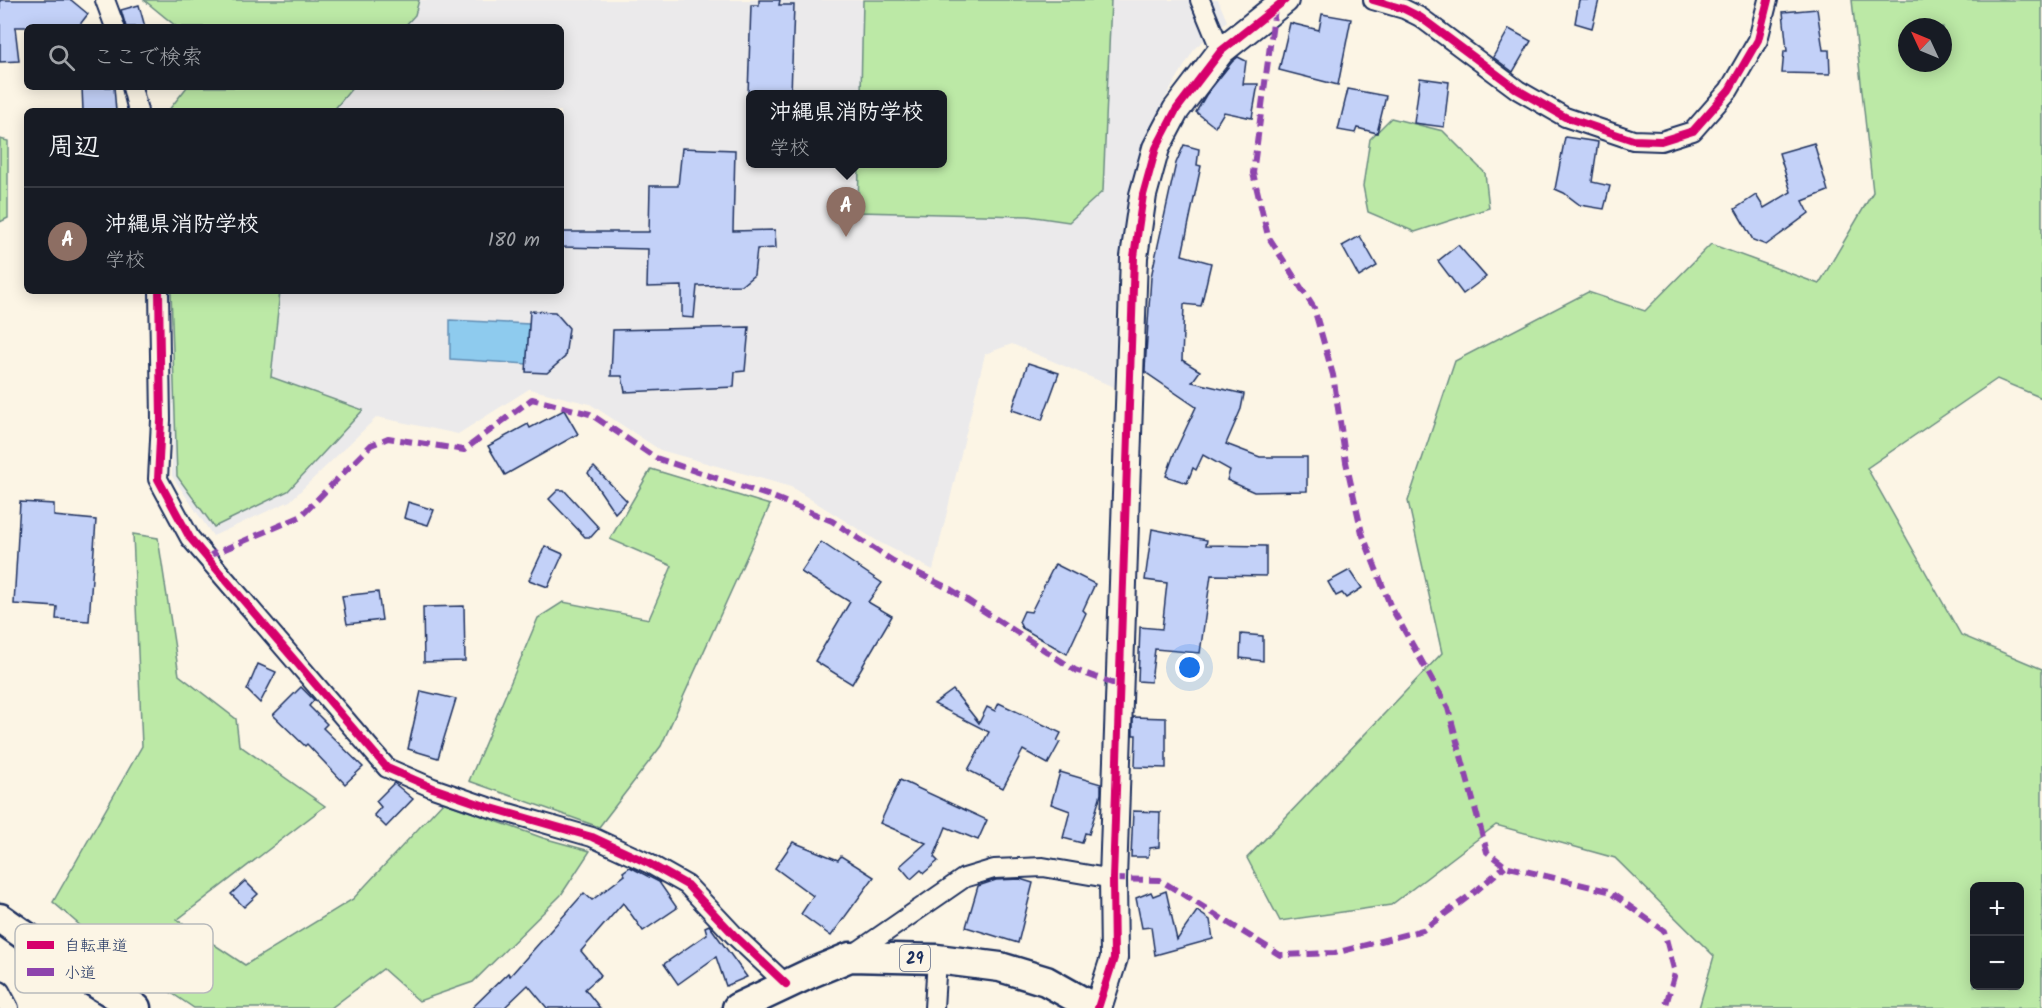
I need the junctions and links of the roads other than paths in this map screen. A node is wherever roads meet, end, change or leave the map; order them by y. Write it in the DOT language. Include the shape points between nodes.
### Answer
graph roads {
  1 [pos="105,0"];
  2 [pos="1200,0"];
  3 [pos="1285,0"];
  4 [pos="1373,0"];
  5 [pos="1768,0"];
  6 [pos="114,24"];
  7 [pos="1221,51"];
  8 [pos="133,90"];
  9 [pos="137,108"];
  10 [pos="159,294"];
  11 [pos="1113,879"];
  12 [pos="0,918"];
  13 [pos="15,929"];
  14 [pos="850,957"];
  15 [pos="937,959"];
  16 [pos="786,984"];
  17 [pos="0,991"];
  18 [pos="112,993"];
  19 [pos="9,1008"];
  20 [pos="136,1008"];
  21 [pos="737,1008"];
  22 [pos="934,1008"];
  23 [pos="1094,1008"];
  24 [pos="1098,1008"];
  1 -- 6 [label="street"];
  2 -- 7 [label="street"];
  3 -- 7 [label="street"];
  4 -- 5 [label="street" via="1420,17 1518,90 1565,117 1633,140 1661,141 1692,131 1729,90 1758,40"];
  7 -- 11 [label="street" via="1176,110 1156,148 1143,195 1134,257"];
  8 -- 9 [label="street"];
  10 -- 16 [label="street" via="158,479 190,538 387,768 488,807 592,837 648,863 687,885"];
  11 -- 14 [label="street" via="1042,867 994,869 964,878"];
  11 -- 24 [label="street" via="1114,958"];
  12 -- 13 [label="main road"];
  14 -- 15 [label="main road, 29"];
  14 -- 16 [label="main road, 29"];
  15 -- 22 [label="street"];
  15 -- 23 [label="main road, 29" via="1029,975"];
  16 -- 21 [label="main road, 29"];
  17 -- 19 [label="street"];
  18 -- 20 [label="main road"];
}
